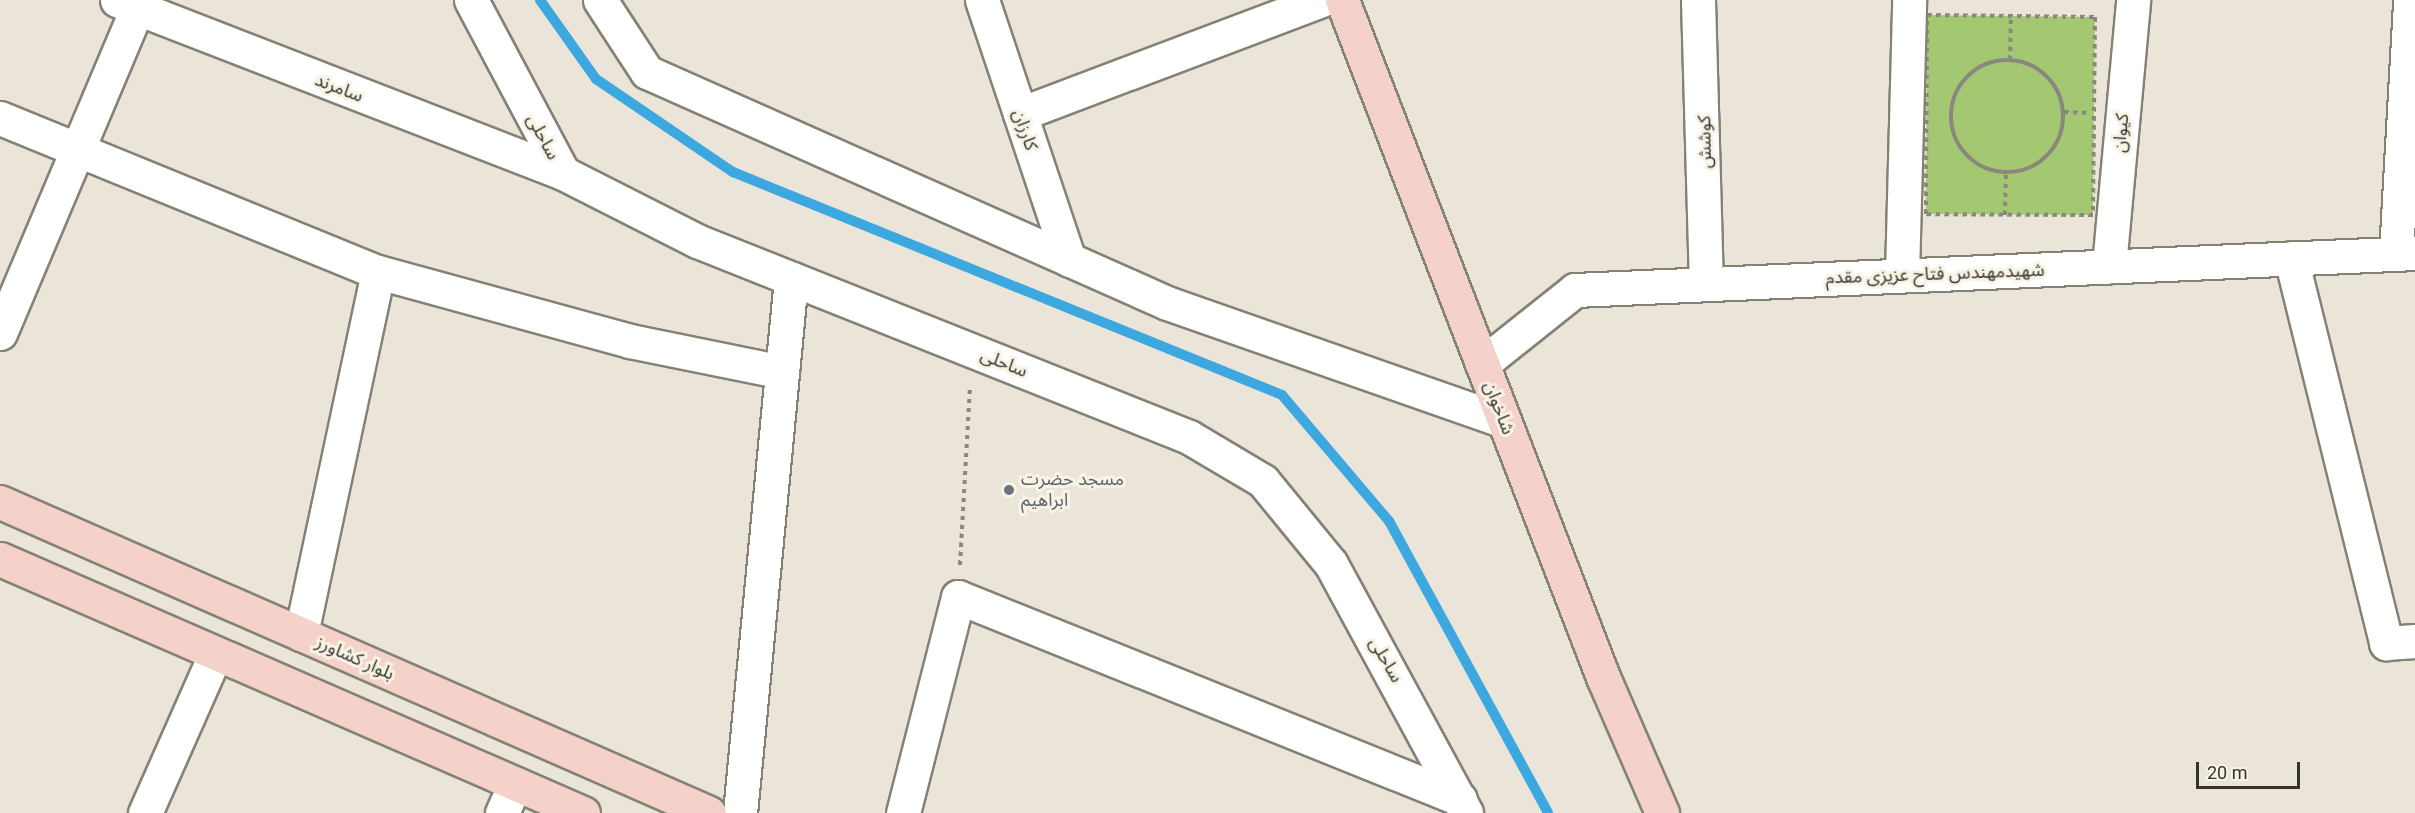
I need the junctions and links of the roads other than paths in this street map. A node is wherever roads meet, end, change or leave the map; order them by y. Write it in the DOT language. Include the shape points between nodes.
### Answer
graph roads {
  1 [pos="471,0"];
  2 [pos="600,0"];
  3 [pos="982,0"];
  4 [pos="1322,0"];
  5 [pos="1342,0"];
  6 [pos="1698,0"];
  7 [pos="1909,0"];
  8 [pos="2133,0"];
  9 [pos="2410,0"];
  10 [pos="132,3"];
  11 [pos="1020,114"];
  12 [pos="0,118"];
  13 [pos="78,151"];
  14 [pos="562,173"];
  15 [pos="2405,253"];
  16 [pos="2291,258"];
  17 [pos="1069,260"];
  18 [pos="2109,266"];
  19 [pos="378,272"];
  20 [pos="1902,275"];
  21 [pos="791,278"];
  22 [pos="1706,284"];
  23 [pos="0,333"];
  24 [pos="1482,364"];
  25 [pos="782,372"];
  26 [pos="1504,421"];
  27 [pos="0,502"];
  28 [pos="0,559"];
  29 [pos="301,634"];
  30 [pos="2401,642"];
  31 [pos="215,655"];
  32 [pos="509,798"];
  33 [pos="1463,806"];
  34 [pos="145,813"];
  35 [pos="583,813"];
  36 [pos="709,813"];
  37 [pos="740,813"];
  38 [pos="903,813"];
  39 [pos="1662,813"];
  1 -- 14 [label="street, ساحلی"];
  2 -- 17 [label="street" via="647,72"];
  3 -- 11 [label="street, کارزان"];
  4 -- 11 [label="street"];
  5 -- 24 [label="main road, شاخوان"];
  6 -- 22 [label="street, کوشش"];
  7 -- 20 [label="street"];
  8 -- 18 [label="street, کیوان"];
  9 -- 15 [label="street"];
  10 -- 13 [label="street"];
  10 -- 14 [label="street, سامرند"];
  11 -- 17 [label="street, کارزان"];
  12 -- 13 [label="street"];
  13 -- 19 [label="street"];
  13 -- 23 [label="street"];
  14 -- 21 [label="street, ساحلی" via="697,241"];
  15 -- 16 [label="street, شهیدمهندس فتاح عزیزی مقدم"];
  16 -- 18 [label="street, شهیدمهندس فتاح عزیزی مقدم"];
  16 -- 30 [label="street"];
  17 -- 26 [label="street" via="1167,303"];
  18 -- 20 [label="street, شهیدمهندس فتاح عزیزی مقدم"];
  19 -- 25 [label="street" via="630,341"];
  19 -- 29 [label="street"];
  20 -- 22 [label="street, شهیدمهندس فتاح عزیزی مقدم"];
  21 -- 25 [label="street"];
  21 -- 33 [label="street, ساحلی" via="1189,437 1263,481 1331,564"];
  22 -- 24 [label="street, شهیدمهندس فتاح عزیزی مقدم" via="1575,290"];
  24 -- 26 [label="main road, شاخوان"];
  25 -- 37 [label="street"];
  26 -- 39 [label="main road, شاخوان"];
  27 -- 29 [label="main road, بلوار کشاورز"];
  28 -- 31 [label="main road"];
  29 -- 36 [label="main road, بلوار کشاورز"];
  31 -- 32 [label="main road"];
  31 -- 34 [label="street"];
  32 -- 35 [label="main road"];
  33 -- 38 [label="street" via="958,597"];
}
